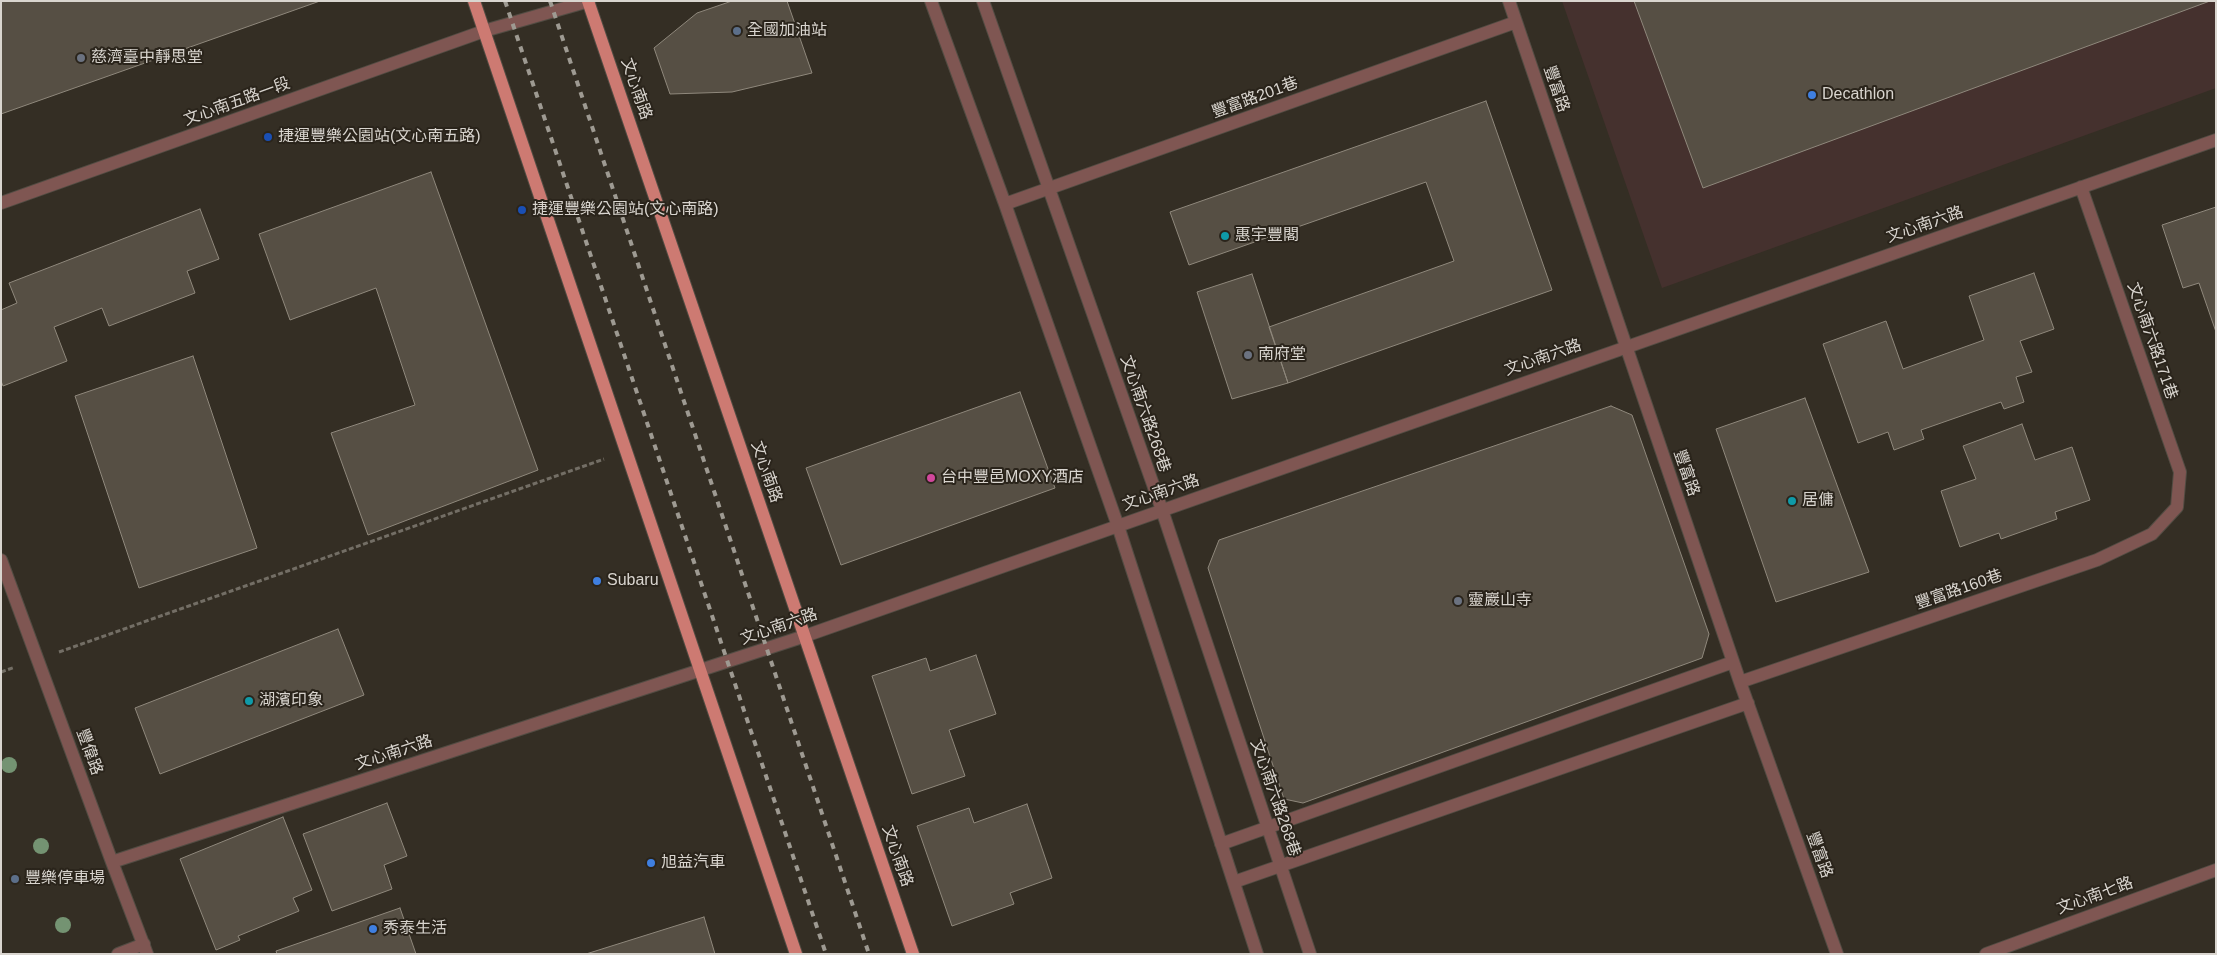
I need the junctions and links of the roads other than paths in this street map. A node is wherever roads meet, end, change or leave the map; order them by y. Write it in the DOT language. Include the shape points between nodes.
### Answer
graph roads {
  1 [pos="474,1"];
  2 [pos="589,1"];
  3 [pos="931,1"];
  4 [pos="983,1"];
  5 [pos="1509,1"];
  6 [pos="1516,22"];
  7 [pos="484,31"];
  8 [pos="2216,140"];
  9 [pos="1049,188"];
  10 [pos="2081,188"];
  11 [pos="1,203"];
  12 [pos="1005,204"];
  13 [pos="1626,346"];
  14 [pos="2177,507"];
  15 [pos="1162,510"];
  16 [pos="1118,526"];
  17 [pos="1,560"];
  18 [pos="805,636"];
  19 [pos="1733,662"];
  20 [pos="700,670"];
  21 [pos="1740,682"];
  22 [pos="1748,704"];
  23 [pos="1268,828"];
  24 [pos="1221,844"];
  25 [pos="112,862"];
  26 [pos="1281,866"];
  27 [pos="2216,870"];
  28 [pos="1234,882"];
  29 [pos="146,949"];
  30 [pos="118,954"];
  31 [pos="796,954"];
  32 [pos="913,954"];
  33 [pos="1257,954"];
  34 [pos="1310,954"];
  35 [pos="1837,954"];
  36 [pos="1986,954"];
  1 -- 7 [label="main road"];
  2 -- 7 [label="street, 文心南五路一段"];
  2 -- 18 [label="main road, 文心南路"];
  3 -- 12 [label="street"];
  4 -- 9 [label="street, 文心南六路268巷"];
  5 -- 6 [label="street, 豐富路"];
  6 -- 9 [label="street, 豐富路201巷"];
  6 -- 13 [label="street, 豐富路"];
  7 -- 11 [label="street, 文心南五路一段"];
  7 -- 20 [label="main road"];
  8 -- 10 [label="street, 文心南六路"];
  9 -- 12 [label="street, 豐富路201巷"];
  9 -- 15 [label="street, 文心南六路268巷"];
  10 -- 13 [label="street, 文心南六路"];
  10 -- 14 [label="street, 文心南六路171巷" via="2180,472"];
  12 -- 16 [label="street"];
  13 -- 15 [label="street, 文心南六路"];
  13 -- 19 [label="street, 豐富路"];
  14 -- 21 [label="street, 豐富路160巷" via="2152,534 2097,560"];
  15 -- 16 [label="street, 文心南六路"];
  15 -- 23 [label="street, 文心南六路268巷"];
  16 -- 18 [label="street, 文心南六路"];
  16 -- 24 [label="street"];
  17 -- 25 [label="street, 豐偉路"];
  18 -- 20 [label="street, 文心南六路"];
  18 -- 32 [label="main road, 文心南路"];
  19 -- 21 [label="street, 豐富路"];
  19 -- 23 [label="street"];
  20 -- 25 [label="street, 文心南六路"];
  20 -- 31 [label="main road"];
  21 -- 22 [label="street, 豐富路"];
  22 -- 26 [label="street"];
  22 -- 35 [label="street, 豐富路"];
  23 -- 24 [label="street"];
  23 -- 26 [label="street, 文心南六路268巷"];
  24 -- 28 [label="street"];
  25 -- 29 [label="street, 豐偉路"];
  26 -- 28 [label="street"];
  26 -- 34 [label="street, 文心南六路268巷"];
  27 -- 36 [label="street, 文心南七路"];
  28 -- 33 [label="street"];
  29 -- 30 [label="street"];
}
